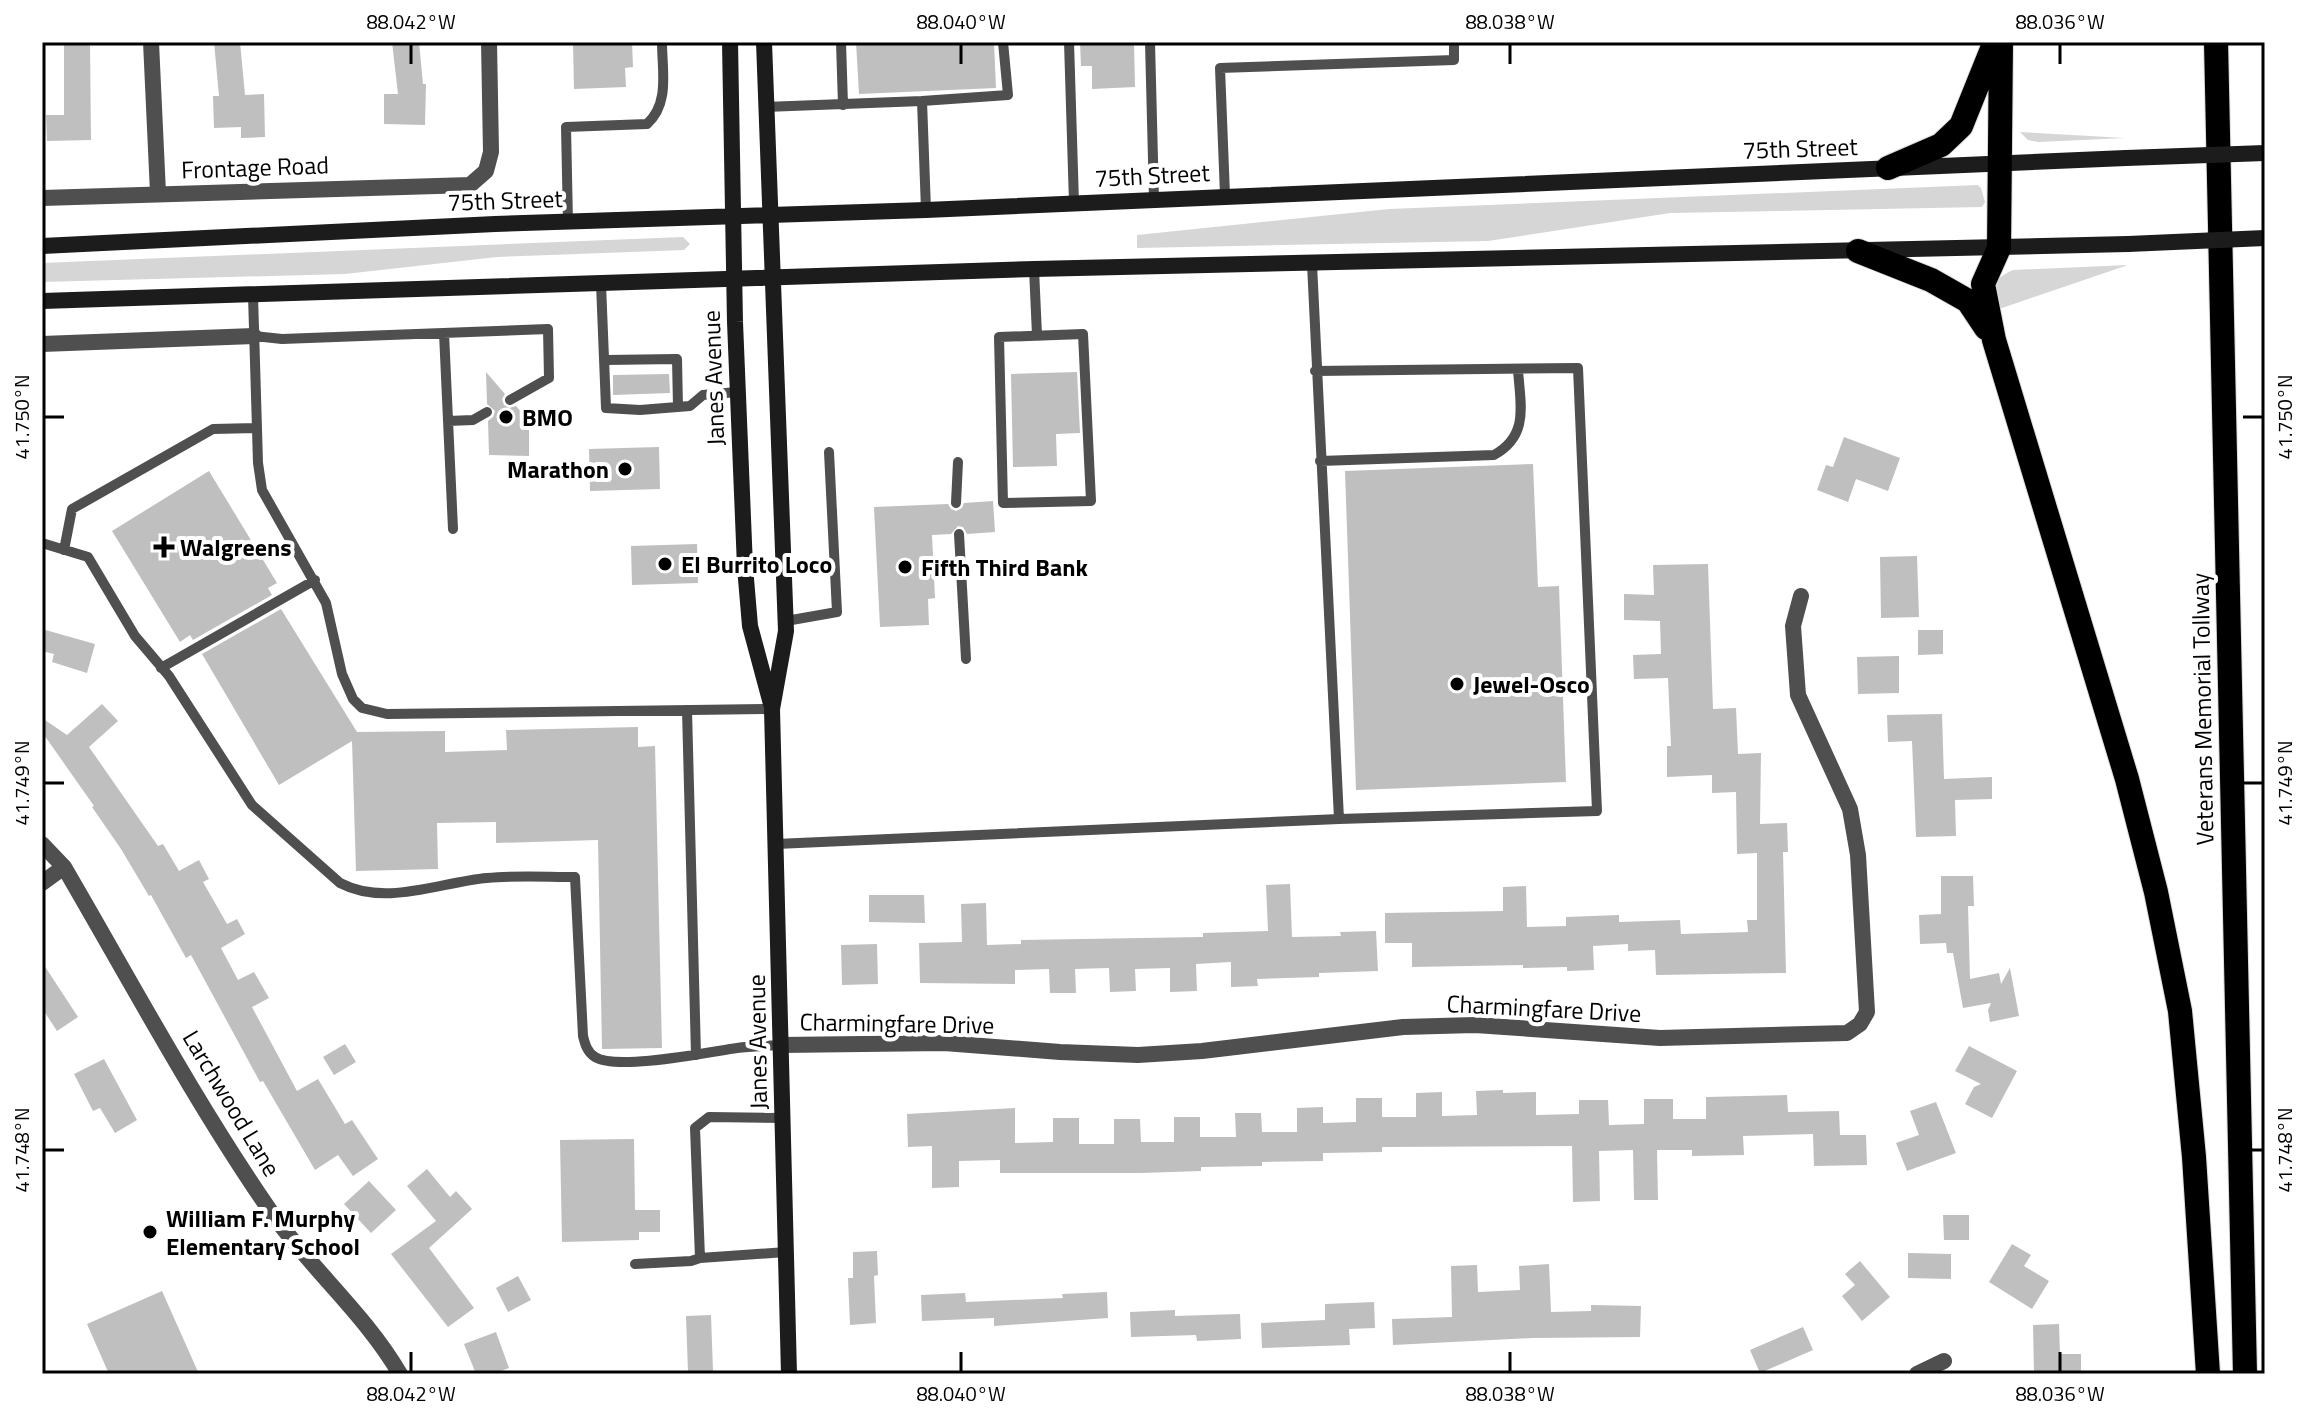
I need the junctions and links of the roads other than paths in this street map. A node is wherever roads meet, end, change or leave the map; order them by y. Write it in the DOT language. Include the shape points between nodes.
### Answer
graph roads {
  1 [pos="151,42"];
  2 [pos="489,42"];
  3 [pos="662,42"];
  4 [pos="730,42"];
  5 [pos="764,42"];
  6 [pos="841,42"];
  7 [pos="1003,42"];
  8 [pos="1069,42"];
  9 [pos="1150,42"];
  10 [pos="1454,42"];
  11 [pos="1998,42"];
  12 [pos="2216,42"];
  13 [pos="922,101"];
  14 [pos="843,105"];
  15 [pos="765,107"];
  16 [pos="2265,153"];
  17 [pos="2000,164"];
  18 [pos="1888,168"];
  19 [pos="158,193"];
  20 [pos="1225,195"];
  21 [pos="42,198"];
  22 [pos="1154,199"];
  23 [pos="1074,203"];
  24 [pos="926,210"];
  25 [pos="769,215"];
  26 [pos="734,216"];
  27 [pos="568,222"];
  28 [pos="2265,238"];
  29 [pos="42,246"];
  30 [pos="1999,248"];
  31 [pos="1858,251"];
  32 [pos="1312,264"];
  33 [pos="1034,269"];
  34 [pos="735,277"];
  35 [pos="772,277"];
  36 [pos="601,284"];
  37 [pos="253,295"];
  38 [pos="42,301"];
  39 [pos="444,333"];
  40 [pos="1037,335"];
  41 [pos="254,336"];
  42 [pos="1994,340"];
  43 [pos="42,344"];
  44 [pos="606,360"];
  45 [pos="1518,369"];
  46 [pos="1315,371"];
  47 [pos="737,392"];
  48 [pos="510,400"];
  49 [pos="678,407"];
  50 [pos="487,412"];
  51 [pos="448,421"];
  52 [pos="257,428"];
  53 [pos="829,452"];
  54 [pos="1320,461"];
  55 [pos="958,462"];
  56 [pos="956,503"];
  57 [pos="453,529"];
  58 [pos="959,534"];
  59 [pos="42,543"];
  60 [pos="64,550"];
  61 [pos="315,580"];
  62 [pos="1801,596"];
  63 [pos="786,621"];
  64 [pos="966,659"];
  65 [pos="161,668"];
  66 [pos="772,709"];
  67 [pos="687,710"];
  68 [pos="1339,819"];
  69 [pos="42,844"];
  70 [pos="776,844"];
  71 [pos="64,867"];
  72 [pos="42,883"];
  73 [pos="781,1045"];
  74 [pos="696,1055"];
  75 [pos="782,1118"];
  76 [pos="786,1252"];
  77 [pos="700,1258"];
  78 [pos="635,1264"];
  79 [pos="1944,1361"];
  80 [pos="400,1374"];
  81 [pos="789,1374"];
  82 [pos="1917,1374"];
  83 [pos="2208,1374"];
  84 [pos="2245,1374"];
  1 -- 19 [label="street"];
  2 -- 19 [label="street, Frontage Road" via="491,152 486,171 470,185"];
  3 -- 27 [label="lane" via="662,101 647,124 566,127"];
  4 -- 26 [label="main road, Janes Avenue"];
  5 -- 15 [label="main road, Janes Avenue"];
  6 -- 14 [label="lane"];
  7 -- 13 [label="lane" via="1008,95"];
  8 -- 23 [label="lane"];
  9 -- 22 [label="lane"];
  10 -- 20 [label="lane" via="1454,60 1220,68"];
  11 -- 17 [label="highway"];
  11 -- 18 [label="highway" via="1961,126 1941,145"];
  12 -- 84 [label="highway, Veterans Memorial Tollway"];
  13 -- 14 [label="lane"];
  13 -- 24 [label="lane"];
  14 -- 15 [label="lane"];
  15 -- 25 [label="main road, Janes Avenue"];
  16 -- 17 [label="main road, 75th Street, bridge"];
  17 -- 18 [label="main road, 75th Street"];
  17 -- 30 [label="highway"];
  18 -- 20 [label="main road, 75th Street"];
  19 -- 21 [label="street, Frontage Road"];
  20 -- 22 [label="main road, 75th Street"];
  22 -- 23 [label="main road, 75th Street"];
  23 -- 24 [label="main road, 75th Street"];
  24 -- 25 [label="main road, 75th Street"];
  25 -- 26 [label="main road, 75th Street"];
  25 -- 35 [label="main road, Janes Avenue"];
  26 -- 27 [label="main road, 75th Street"];
  26 -- 34 [label="main road, Janes Avenue"];
  27 -- 29 [label="main road, 75th Street"];
  28 -- 30 [label="main road, bridge"];
  30 -- 31 [label="main road"];
  30 -- 42 [label="highway" via="1983,284"];
  31 -- 32 [label="main road"];
  31 -- 42 [label="highway" via="1968,301"];
  32 -- 33 [label="main road"];
  32 -- 46 [label="lane"];
  33 -- 35 [label="main road"];
  33 -- 40 [label="lane"];
  34 -- 35 [label="main road"];
  34 -- 36 [label="main road"];
  34 -- 47 [label="main road, Janes Avenue"];
  35 -- 63 [label="main road, Janes Avenue"];
  36 -- 37 [label="main road"];
  36 -- 44 [label="lane"];
  37 -- 38 [label="main road"];
  37 -- 41 [label="lane"];
  39 -- 41 [label="lane"];
  39 -- 48 [label="lane" via="548,329 549,378"];
  39 -- 51 [label="lane"];
  40 -- 40 [label="lane" via="999,337 1003,503 1091,501 1083,334"];
  41 -- 43 [label="street"];
  41 -- 52 [label="lane"];
  42 -- 83 [label="highway" via="2156,892 2180,1011"];
  44 -- 49 [label="lane" via="677,359"];
  44 -- 49 [label="lane" via="606,408"];
  45 -- 46 [label="lane"];
  45 -- 54 [label="lane" via="1520,425 1509,447 1494,455"];
  45 -- 68 [label="lane" via="1578,368 1597,811"];
  46 -- 54 [label="lane"];
  47 -- 49 [label="lane" via="703,395 690,406"];
  47 -- 66 [label="main road, Janes Avenue" via="750,626"];
  50 -- 51 [label="lane" via="473,420"];
  51 -- 57 [label="lane"];
  52 -- 60 [label="lane" via="213,429 72,509"];
  52 -- 61 [label="lane" via="262,490"];
  53 -- 63 [label="lane" via="837,612"];
  54 -- 68 [label="lane"];
  55 -- 56 [label="lane"];
  58 -- 64 [label="lane"];
  59 -- 60 [label="lane"];
  60 -- 65 [label="lane" via="88,557 135,636"];
  61 -- 65 [label="lane"];
  61 -- 67 [label="lane" via="326,603 342,674 353,699 372,712"];
  62 -- 73 [label="street, Charmingfare Drive" via="1793,626 1798,695 1850,809 1858,855 1867,1012 1847,1033 1660,1038 1475,1025 1138,1055 944,1043"];
  63 -- 66 [label="main road, Janes Avenue"];
  65 -- 74 [label="lane" via="252,805 354,891 413,891 487,878 575,877 587,1049 605,1061"];
  66 -- 67 [label="lane"];
  66 -- 70 [label="main road, Janes Avenue"];
  67 -- 74 [label="lane"];
  68 -- 70 [label="lane"];
  69 -- 71 [label="street, Larchwood Lane"];
  70 -- 73 [label="main road, Janes Avenue"];
  71 -- 72 [label="street"];
  71 -- 80 [label="street, Larchwood Lane" via="238,1165"];
  73 -- 74 [label="lane"];
  73 -- 75 [label="main road, Janes Avenue"];
  75 -- 76 [label="main road, Janes Avenue"];
  75 -- 77 [label="lane" via="709,1117 695,1128"];
  76 -- 77 [label="lane"];
  76 -- 81 [label="main road, Janes Avenue"];
  77 -- 78 [label="lane"];
  79 -- 82 [label="street"];
}
